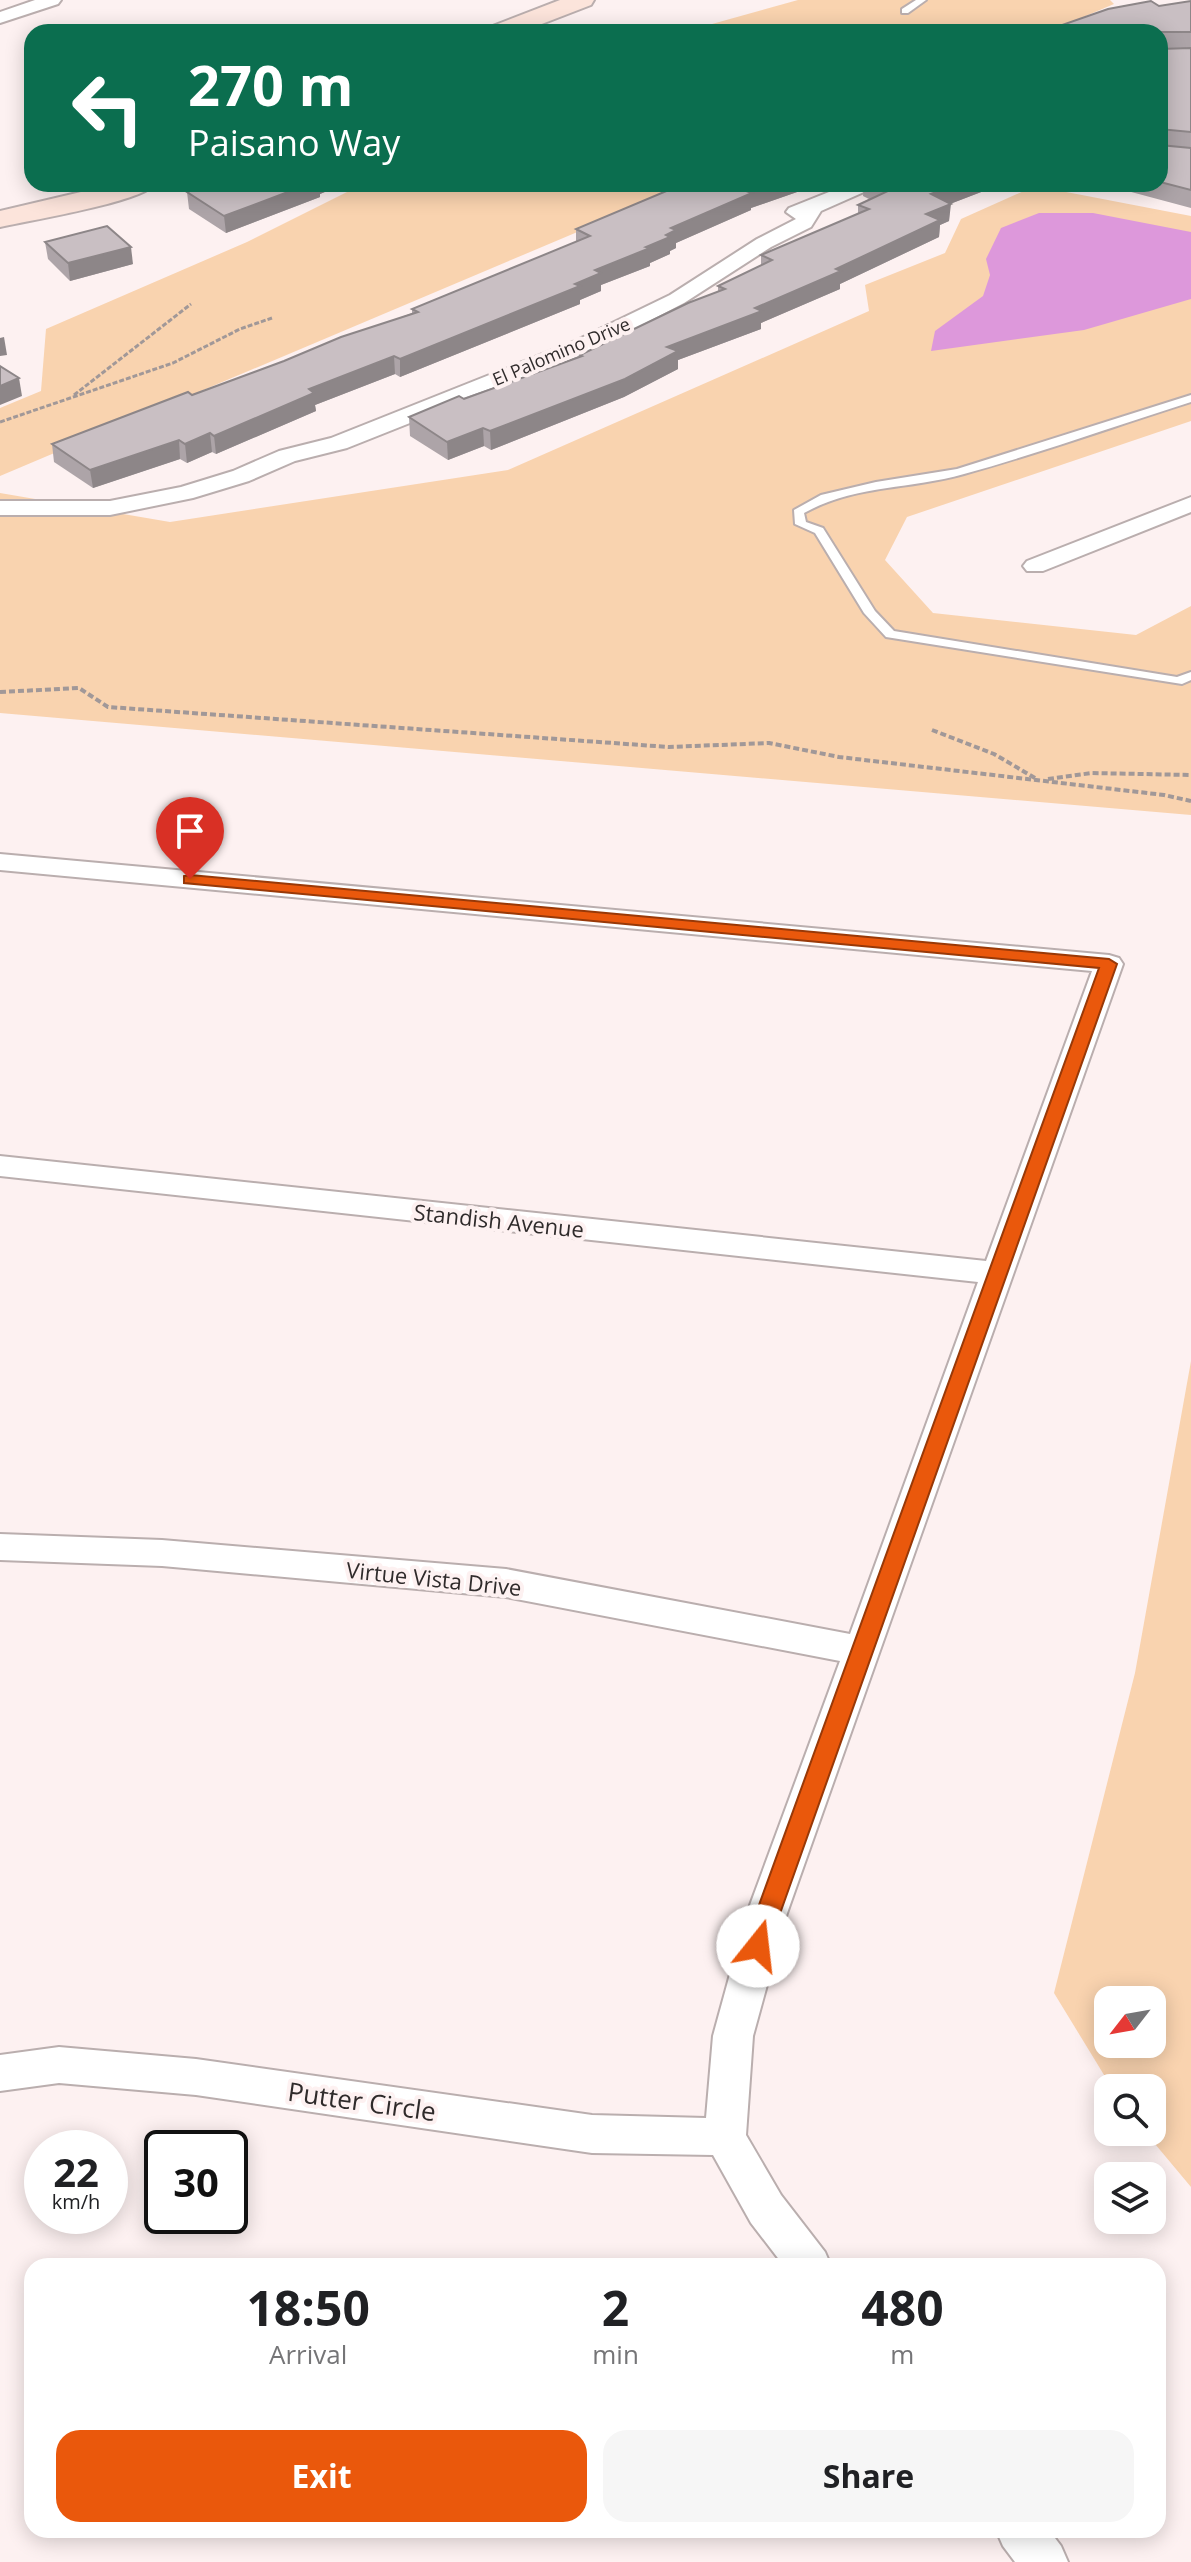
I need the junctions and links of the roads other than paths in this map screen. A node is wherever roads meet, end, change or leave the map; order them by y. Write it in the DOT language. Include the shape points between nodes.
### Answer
graph roads {
  1 [pos="52,0"];
  2 [pos="582,0"];
  3 [pos="922,0"];
  4 [pos="905,11"];
  5 [pos="0,18"];
  6 [pos="520,24"];
  7 [pos="119,192"];
  8 [pos="848,192"];
  9 [pos="814,207"];
  10 [pos="0,219"];
  11 [pos="1191,398"];
  12 [pos="287,456"];
  13 [pos="1191,504"];
  14 [pos="0,508"];
  15 [pos="1035,566"];
  16 [pos="1191,676"];
  17 [pos="0,862"];
  18 [pos="0,1166"];
  19 [pos="999,1273"];
  20 [pos="0,1547"];
  21 [pos="864,1651"];
  22 [pos="0,2073"];
  23 [pos="725,2137"];
  24 [pos="804,2258"];
  25 [pos="1026,2538"];
  26 [pos="1045,2562"];
  1 -- 5 [label="street"];
  2 -- 6 [label="main road"];
  3 -- 4 [label="lane"];
  7 -- 10 [label="main road"];
  8 -- 9 [label="street, El Palomino Drive"];
  9 -- 12 [label="street, El Palomino Drive" via="780,215 740,234 669,279 558,336 317,432"];
  9 -- 12 [label="street, El Palomino Drive" via="804,223 677,299 583,346 339,443"];
  11 -- 16 [label="lane" via="959,472 825,497 798,512 801,524 819,531 870,613 890,634 1178,681"];
  12 -- 14 [label="street, El Palomino Drive" via="199,489 110,508"];
  13 -- 15 [label="street"];
  17 -- 19 [label="street" via="1109,964"];
  18 -- 19 [label="street, Standish Avenue"];
  19 -- 21 [label="street"];
  20 -- 21 [label="street, Virtue Vista Drive" via="162,1553 506,1583"];
  21 -- 23 [label="street" via="766,1916 733,2036"];
  22 -- 23 [label="street, Putter Circle" via="59,2065 196,2077 592,2134"];
  23 -- 24 [label="street" via="766,2209"];
  25 -- 26 [label="street"];
}
